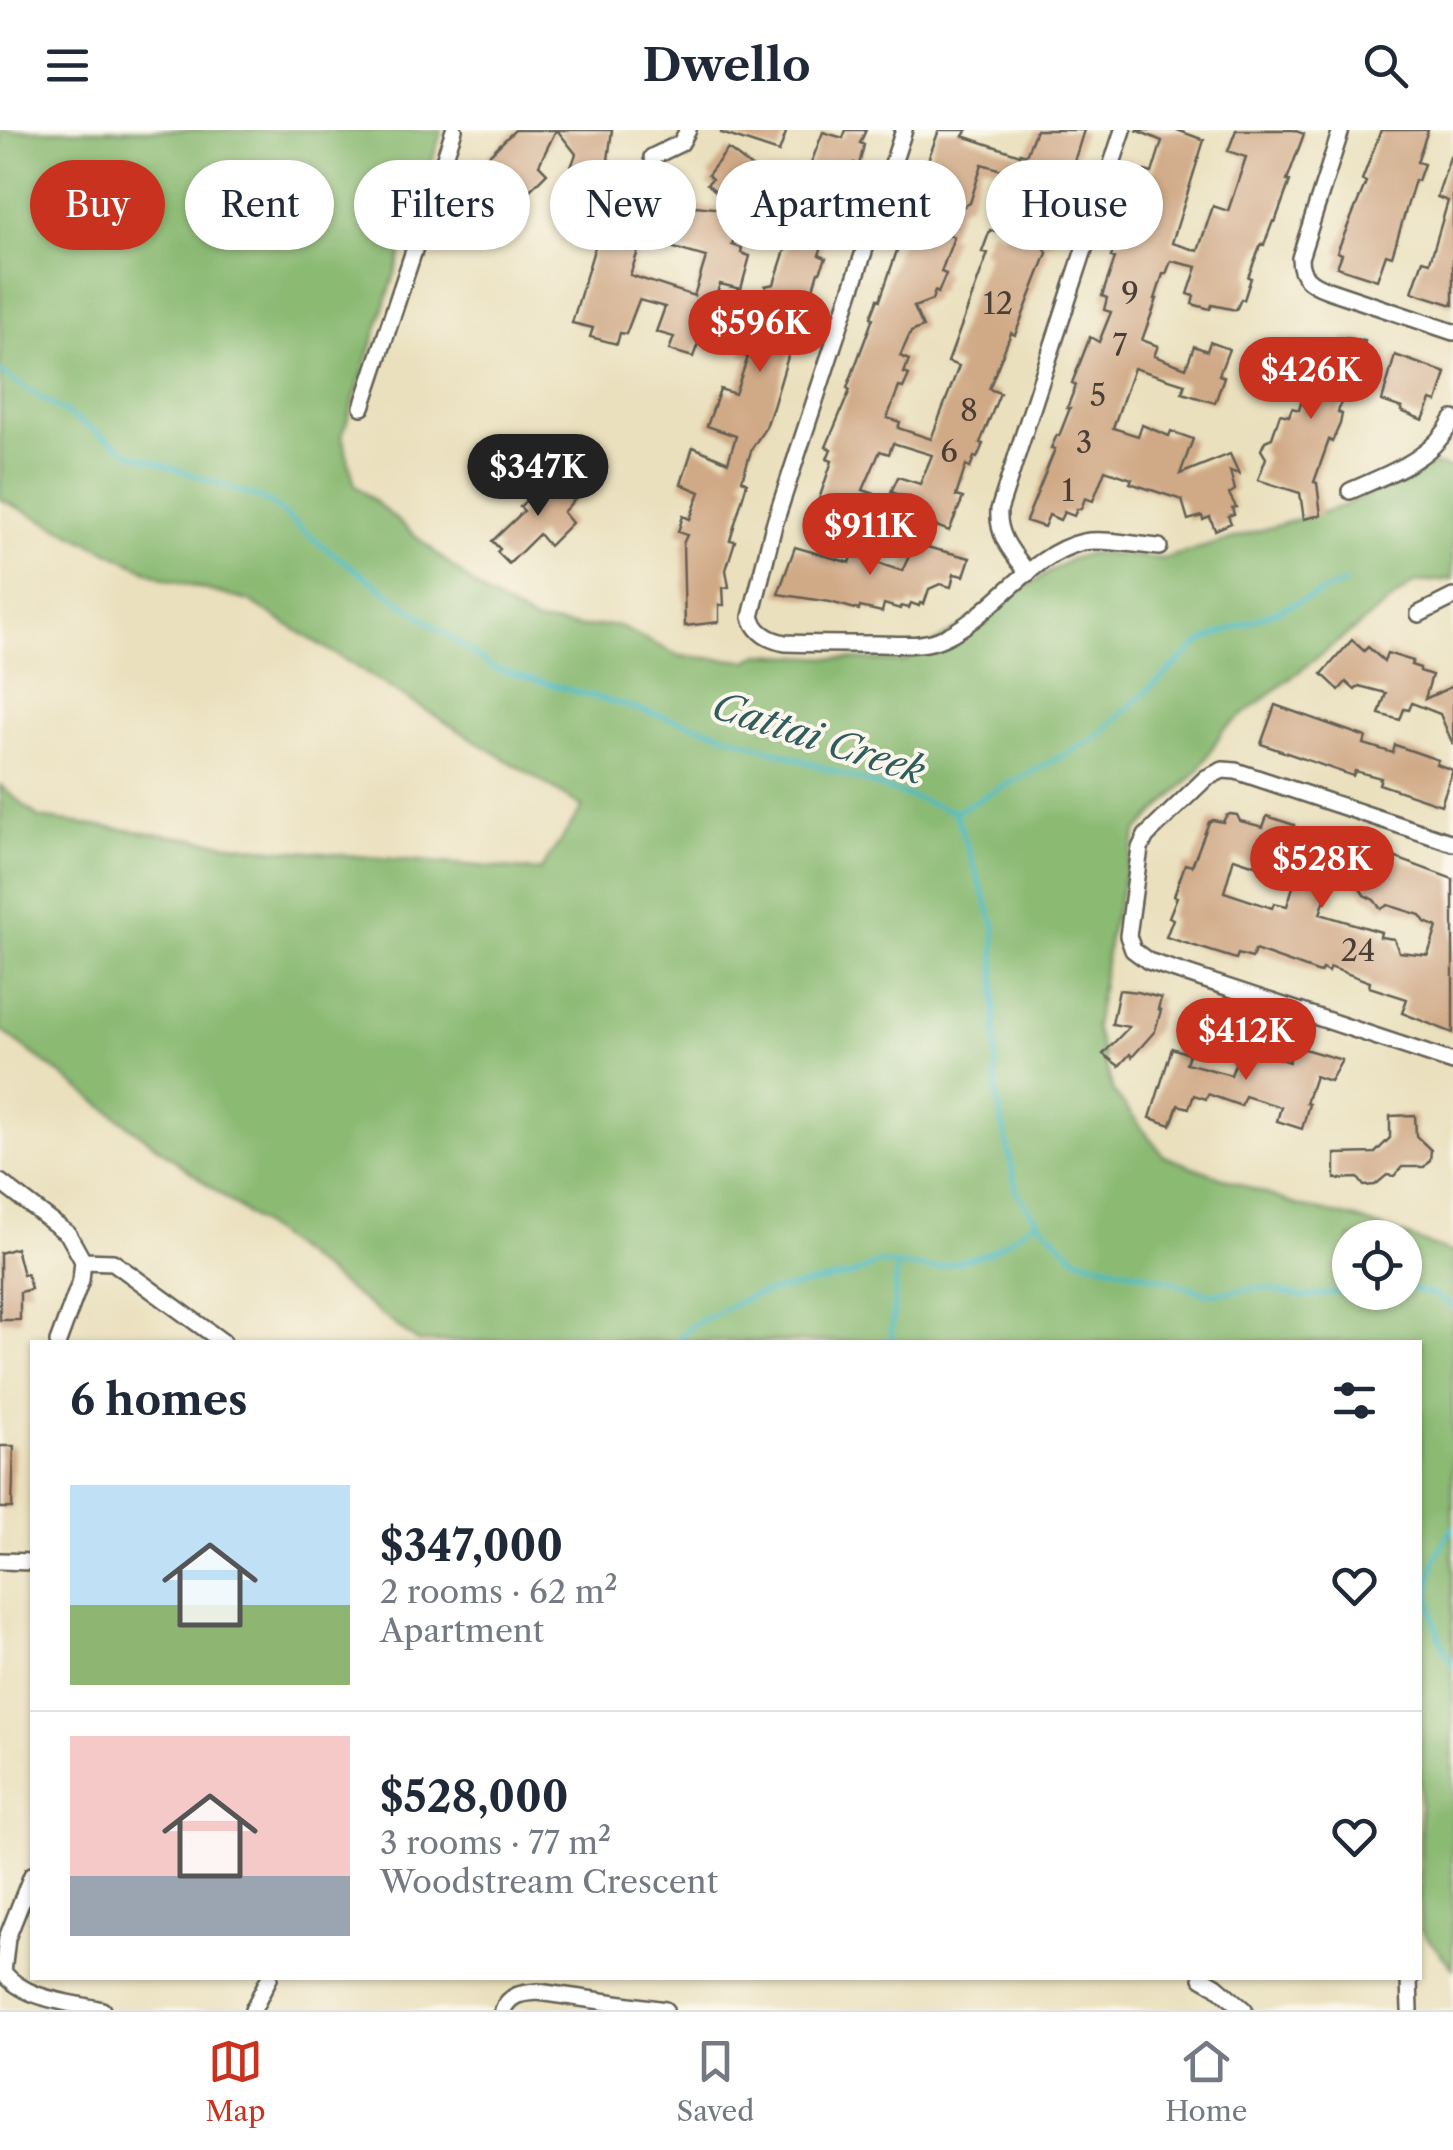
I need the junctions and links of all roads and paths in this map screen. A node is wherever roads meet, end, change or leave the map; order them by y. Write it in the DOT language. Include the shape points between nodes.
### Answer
graph roads {
  1 [pos="454,130"];
  2 [pos="688,130"];
  3 [pos="904,130"];
  4 [pos="1123,130"];
  5 [pos="1341,130"];
  6 [pos="652,157"];
  7 [pos="1453,332"];
  8 [pos="362,407"];
  9 [pos="1453,419"];
  10 [pos="1350,492"];
  11 [pos="1159,547"];
  12 [pos="1028,574"];
  13 [pos="1453,597"];
  14 [pos="1419,614"];
  15 [pos="1453,843"];
  16 [pos="1453,1062"];
  17 [pos="0,1182"];
  18 [pos="83,1261"];
  19 [pos="59,1340"];
  20 [pos="220,1340"];
  21 [pos="0,1561"];
  22 [pos="30,1562"];
  23 [pos="30,1880"];
  24 [pos="2,1972"];
  25 [pos="268,1980"];
  26 [pos="1206,1980"];
  27 [pos="1408,1980"];
  28 [pos="102,2010"];
  29 [pos="253,2010"];
  30 [pos="502,2010"];
  31 [pos="665,2010"];
  32 [pos="1244,2010"];
  33 [pos="1411,2010"];
  1 -- 8 [label="street"];
  2 -- 6 [label="street" via="681,143"];
  3 -- 12 [label="street" via="774,525 751,617 766,637 785,644 914,644 964,625"];
  4 -- 12 [label="street" via="999,510 1001,536"];
  5 -- 7 [label="street" via="1301,268 1316,286"];
  9 -- 10 [label="street" via="1429,451"];
  11 -- 12 [label="street" via="1087,541"];
  13 -- 14 [label="street"];
  15 -- 16 [label="street" via="1236,771 1215,772 1142,842 1128,936 1148,961"];
  17 -- 18 [label="street" via="68,1234"];
  18 -- 19 [label="street"];
  18 -- 20 [label="street" via="113,1262"];
  21 -- 22 [label="street"];
  23 -- 24 [label="street" via="7,1938"];
  24 -- 28 [label="street" via="30,1992"];
  25 -- 29 [label="street"];
  26 -- 32 [label="street"];
  27 -- 33 [label="street"];
  30 -- 31 [label="street" via="520,1993 538,1992"];
}
